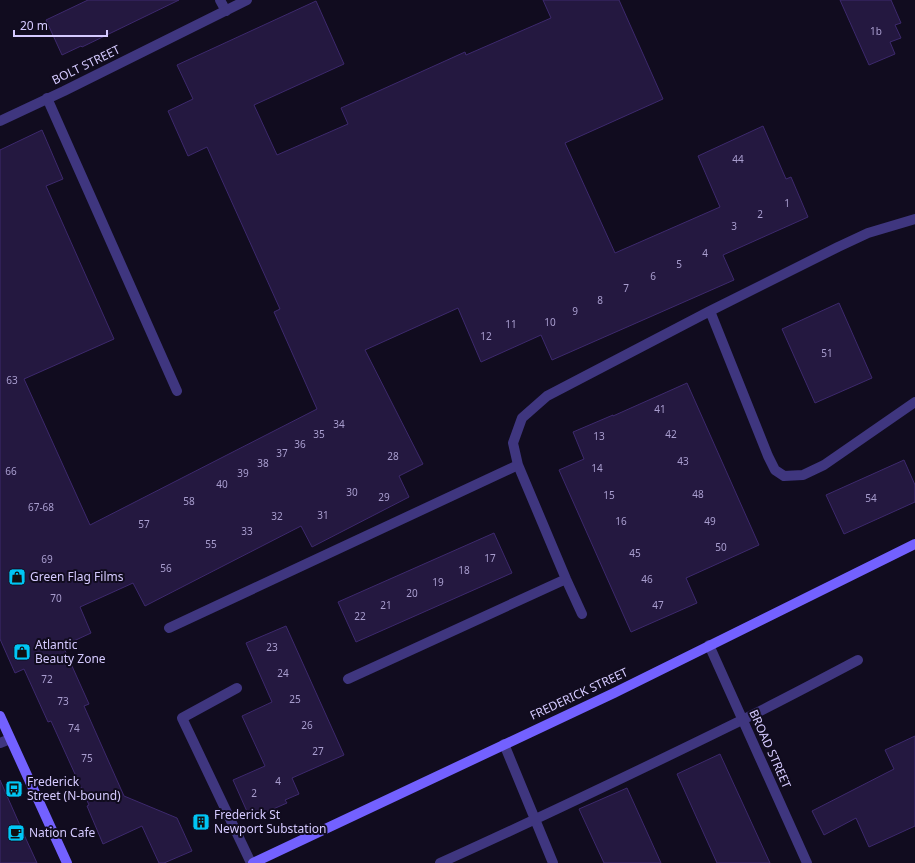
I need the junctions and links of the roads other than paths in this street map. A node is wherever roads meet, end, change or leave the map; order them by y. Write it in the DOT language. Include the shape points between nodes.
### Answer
graph roads {
  1 [pos="220,0"];
  2 [pos="247,0"];
  3 [pos="226,11"];
  4 [pos="48,98"];
  5 [pos="0,121"];
  6 [pos="915,219"];
  7 [pos="710,311"];
  8 [pos="177,391"];
  9 [pos="915,402"];
  10 [pos="518,465"];
  11 [pos="915,544"];
  12 [pos="566,579"];
  13 [pos="582,614"];
  14 [pos="169,628"];
  15 [pos="709,645"];
  16 [pos="858,660"];
  17 [pos="348,679"];
  18 [pos="237,688"];
  19 [pos="0,716"];
  20 [pos="743,720"];
  21 [pos="10,739"];
  22 [pos="0,743"];
  23 [pos="504,744"];
  24 [pos="536,820"];
  25 [pos="67,863"];
  26 [pos="252,863"];
  27 [pos="440,863"];
  28 [pos="553,863"];
  29 [pos="807,863"];
  1 -- 3 [label="street"];
  2 -- 3 [label="street, BOLT STREET"];
  3 -- 4 [label="street, BOLT STREET"];
  4 -- 5 [label="street, BOLT STREET"];
  4 -- 8 [label="street"];
  6 -- 7 [label="street" via="868,233"];
  7 -- 9 [label="street" via="768,456 775,470 784,476 803,475 824,465"];
  7 -- 10 [label="street" via="547,396 522,418 513,443"];
  10 -- 12 [label="street"];
  10 -- 14 [label="street"];
  11 -- 15 [label="street, FREDERICK STREET"];
  12 -- 13 [label="street"];
  12 -- 17 [label="street"];
  15 -- 20 [label="street, BROAD STREET"];
  15 -- 23 [label="street, FREDERICK STREET"];
  16 -- 20 [label="street"];
  18 -- 26 [label="street" via="182,718"];
  19 -- 21 [label="street"];
  20 -- 24 [label="street"];
  20 -- 29 [label="street, BROAD STREET"];
  21 -- 22 [label="street"];
  21 -- 25 [label="street"];
  23 -- 24 [label="street"];
  23 -- 26 [label="street, FREDERICK STREET"];
  24 -- 27 [label="street"];
  24 -- 28 [label="street"];
}
